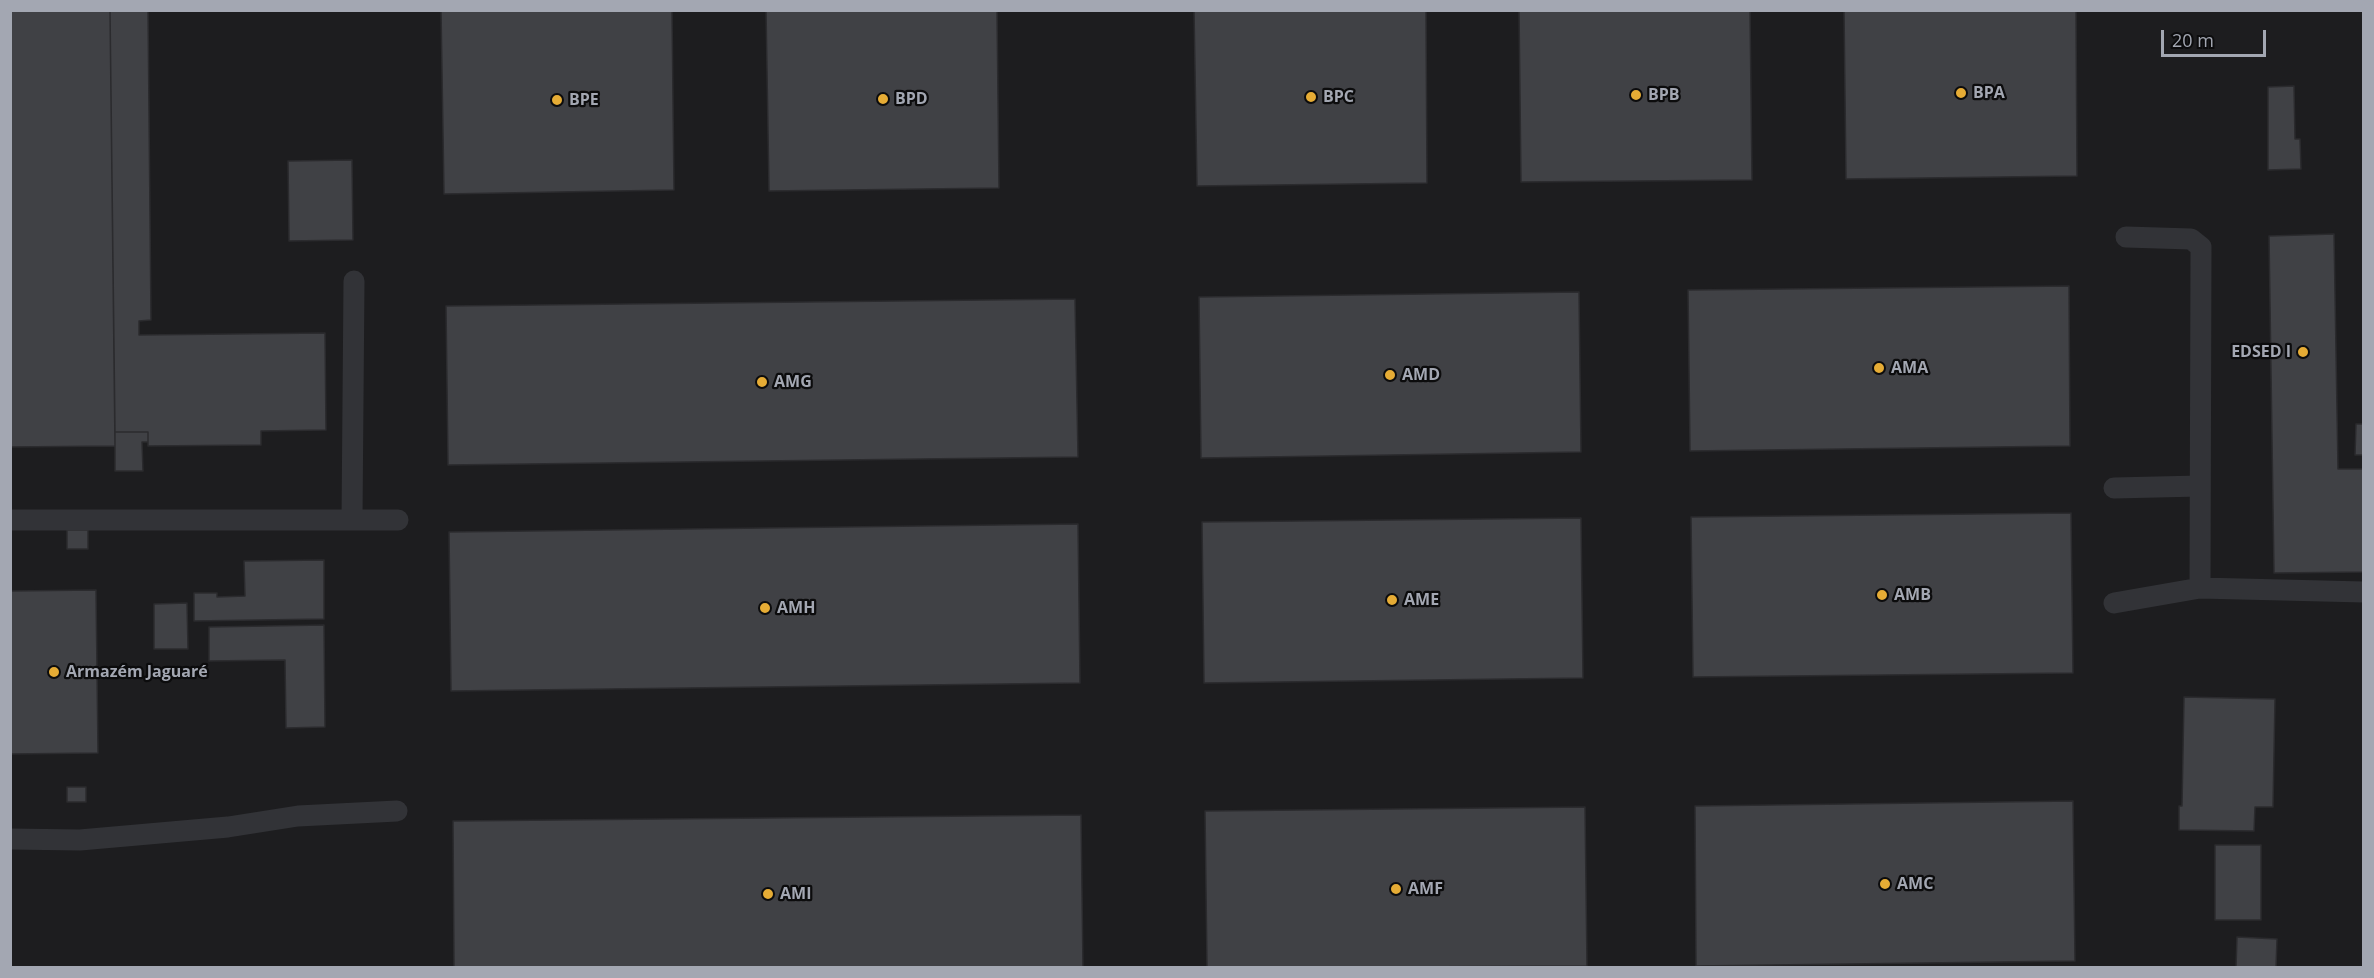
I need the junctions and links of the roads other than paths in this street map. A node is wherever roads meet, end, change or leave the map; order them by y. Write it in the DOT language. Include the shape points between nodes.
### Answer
graph roads {
  1 [pos="2126,237"];
  2 [pos="354,281"];
  3 [pos="2200,486"];
  4 [pos="2114,488"];
  5 [pos="10,520"];
  6 [pos="352,520"];
  7 [pos="398,520"];
  8 [pos="2200,588"];
  9 [pos="2364,592"];
  10 [pos="2114,603"];
  11 [pos="397,811"];
  12 [pos="10,839"];
  1 -- 3 [label="lane" via="2191,239 2201,247"];
  2 -- 6 [label="lane"];
  3 -- 4 [label="lane"];
  3 -- 8 [label="lane"];
  5 -- 6 [label="lane"];
  6 -- 7 [label="lane"];
  8 -- 9 [label="lane"];
  8 -- 10 [label="lane"];
  11 -- 12 [label="lane" via="298,816 228,827 80,840"];
}
